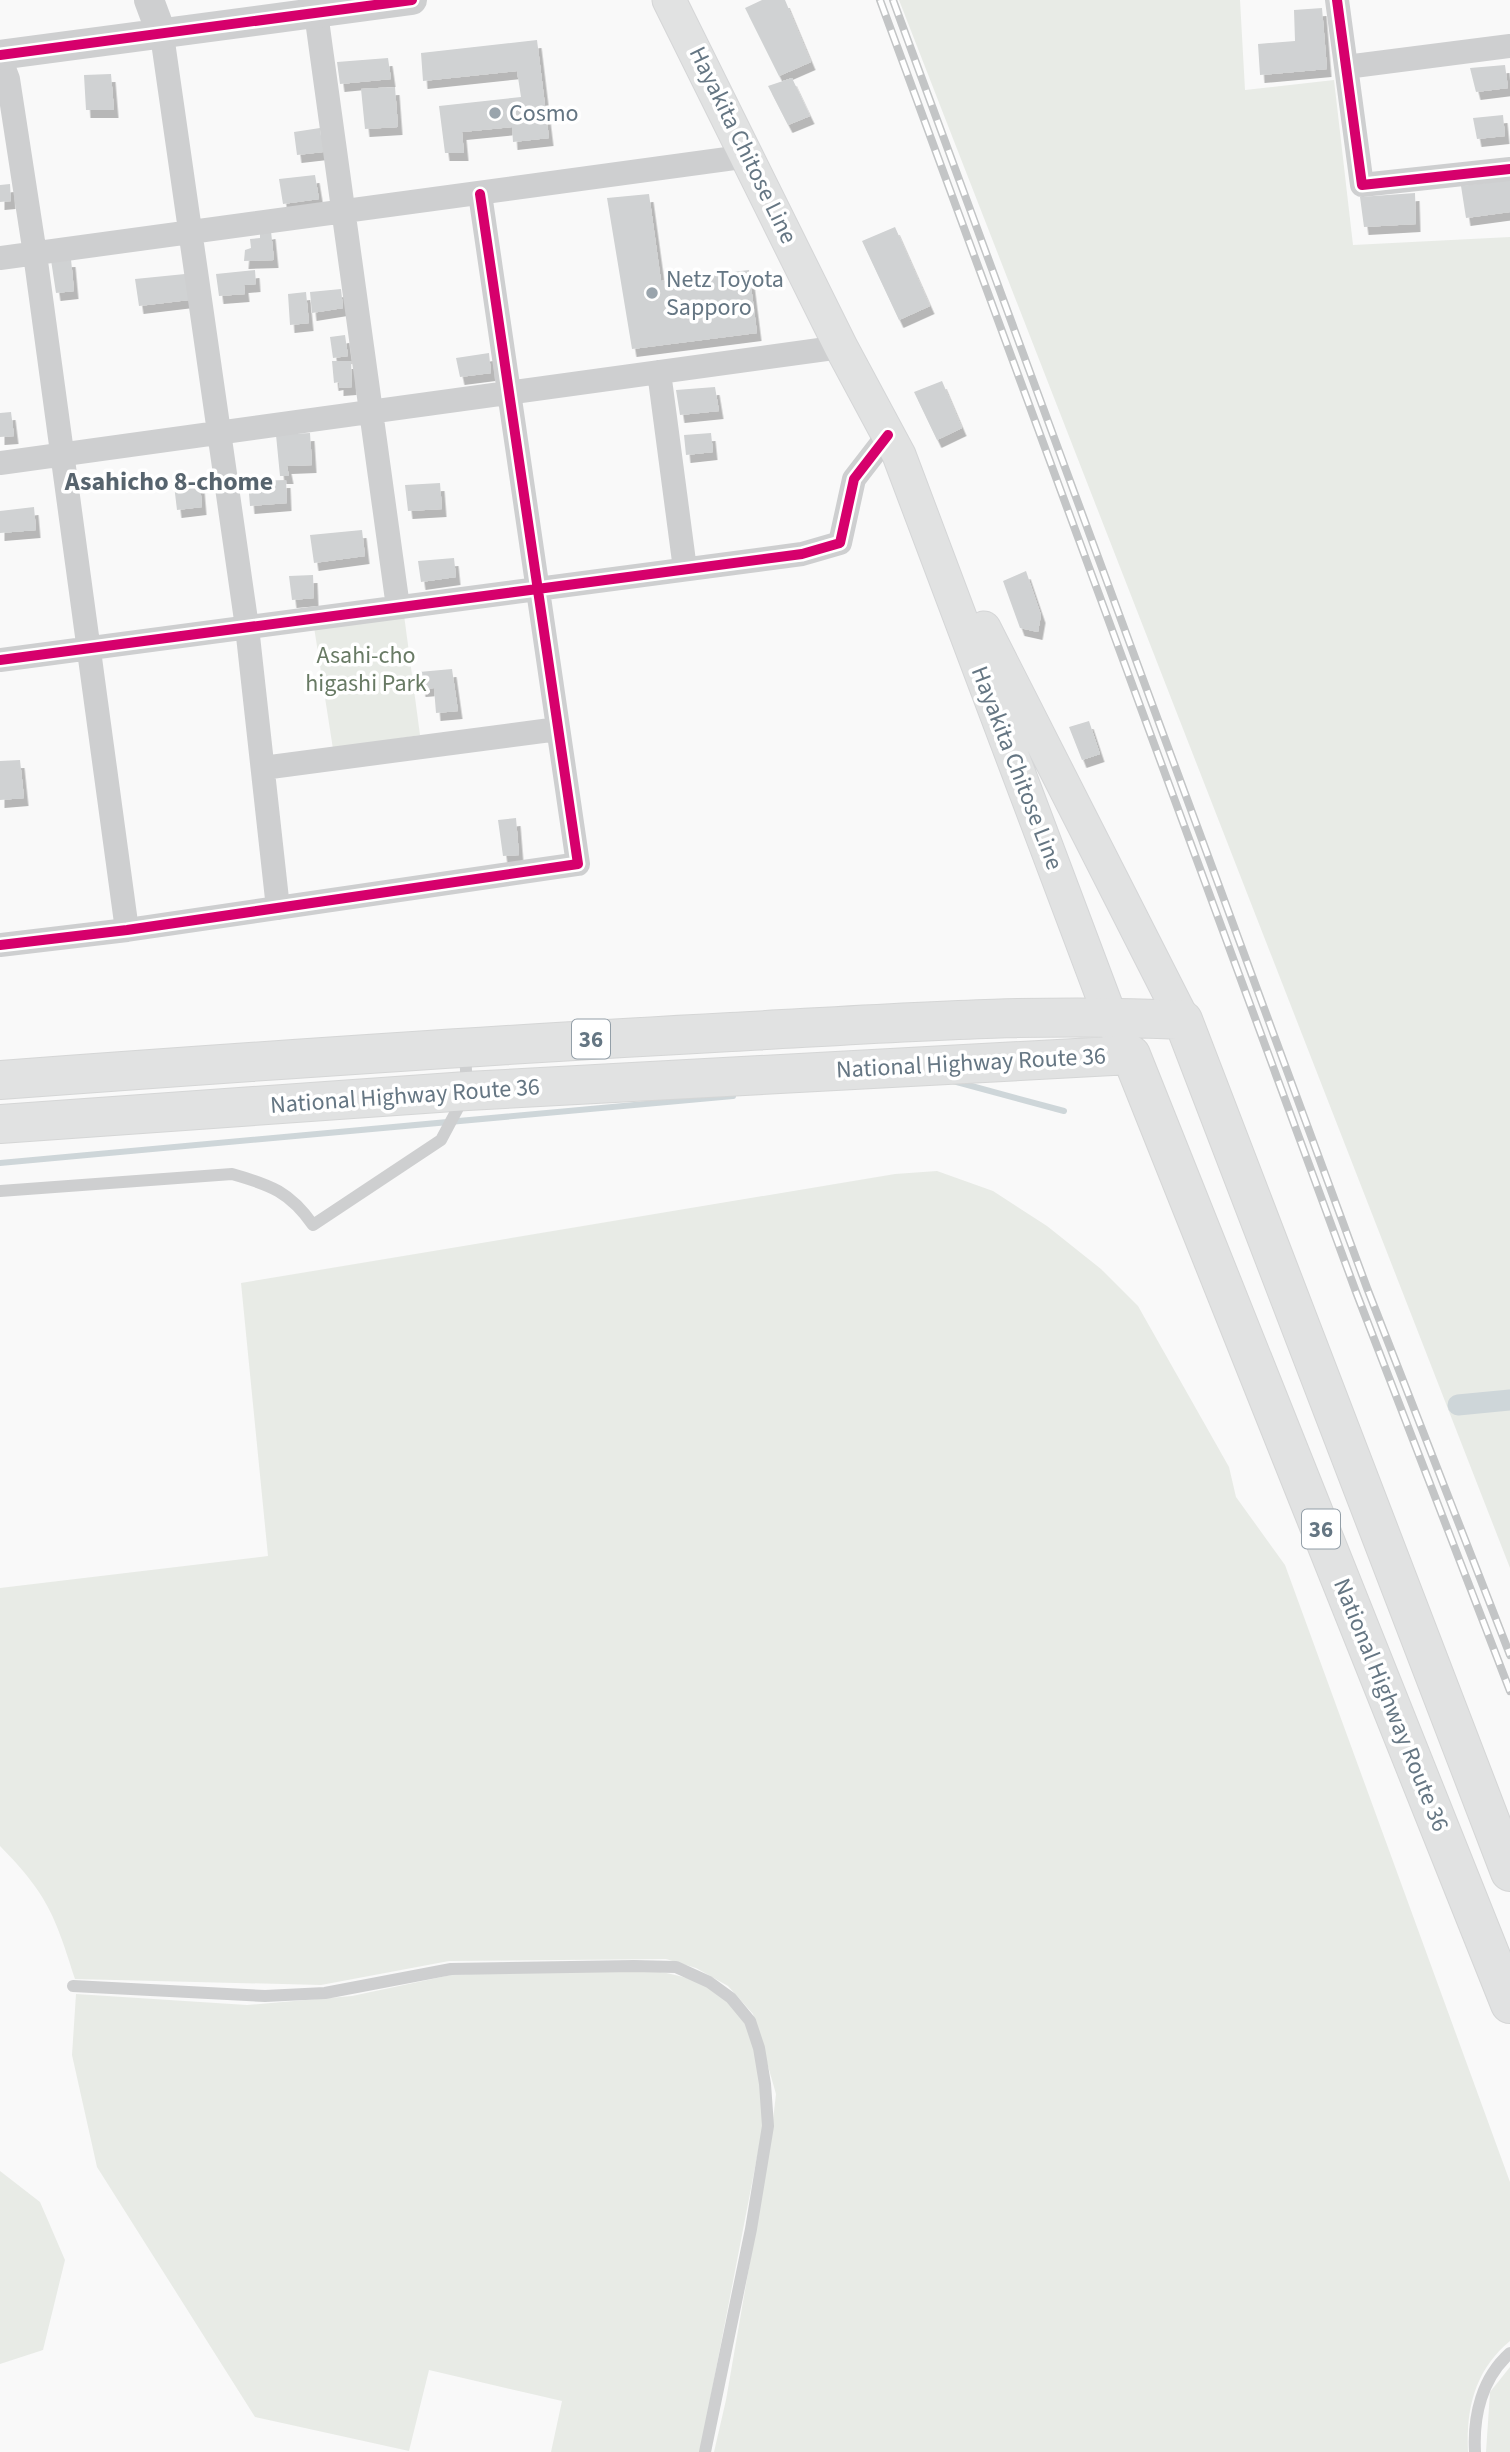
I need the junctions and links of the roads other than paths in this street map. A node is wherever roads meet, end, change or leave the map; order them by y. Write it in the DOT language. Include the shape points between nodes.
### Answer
graph roads {
  1 [pos="149,0"];
  2 [pos="412,0"];
  3 [pos="669,0"];
  4 [pos="1337,0"];
  5 [pos="307,10"];
  6 [pos="162,35"];
  7 [pos="1510,46"];
  8 [pos="0,56"];
  9 [pos="1346,67"];
  10 [pos="749,156"];
  11 [pos="1510,169"];
  12 [pos="480,194"];
  13 [pos="343,212"];
  14 [pos="191,233"];
  15 [pos="35,254"];
  16 [pos="0,258"];
  17 [pos="841,347"];
  18 [pos="659,372"];
  19 [pos="510,393"];
  20 [pos="373,412"];
  21 [pos="220,433"];
  22 [pos="888,435"];
  23 [pos="62,454"];
  24 [pos="0,463"];
  25 [pos="909,479"];
  26 [pos="685,569"];
  27 [pos="537,589"];
  28 [pos="398,607"];
  29 [pos="247,627"];
  30 [pos="87,648"];
  31 [pos="0,660"];
  32 [pos="558,729"];
  33 [pos="263,768"];
  34 [pos="278,908"];
  35 [pos="127,930"];
  36 [pos="0,945"];
  37 [pos="1110,1016"];
  38 [pos="1183,1020"];
  39 [pos="465,1046"];
  40 [pos="1131,1055"];
  41 [pos="0,1080"];
  42 [pos="467,1091"];
  43 [pos="0,1124"];
  44 [pos="0,1191"];
  45 [pos="1510,1872"];
  46 [pos="73,1986"];
  47 [pos="1510,2004"];
  48 [pos="1510,2353"];
  49 [pos="705,2452"];
  50 [pos="1475,2452"];
  1 -- 6 [label="street"];
  2 -- 5 [label="street"];
  3 -- 10 [label="main road, Hayakita Chitose Line"];
  4 -- 9 [label="street"];
  5 -- 6 [label="street"];
  5 -- 13 [label="street"];
  6 -- 8 [label="street"];
  6 -- 14 [label="street"];
  7 -- 9 [label="street"];
  8 -- 15 [label="street" via="8,79"];
  9 -- 11 [label="street" via="1362,186"];
  10 -- 12 [label="street"];
  10 -- 17 [label="main road, Hayakita Chitose Line"];
  12 -- 13 [label="street"];
  12 -- 19 [label="street"];
  13 -- 14 [label="street"];
  13 -- 20 [label="street"];
  14 -- 15 [label="street"];
  14 -- 21 [label="street"];
  15 -- 16 [label="street"];
  15 -- 23 [label="street"];
  17 -- 18 [label="street"];
  17 -- 22 [label="main road, Hayakita Chitose Line"];
  18 -- 19 [label="street"];
  18 -- 26 [label="street"];
  19 -- 20 [label="street"];
  19 -- 27 [label="street"];
  20 -- 21 [label="street"];
  20 -- 28 [label="street"];
  21 -- 23 [label="street"];
  21 -- 29 [label="street"];
  22 -- 25 [label="main road, Hayakita Chitose Line"];
  22 -- 26 [label="street" via="854,479 840,543 803,554"];
  23 -- 24 [label="street"];
  23 -- 30 [label="street"];
  25 -- 37 [label="main road, Hayakita Chitose Line"];
  25 -- 38 [label="main road, Hayakita Chitose Line"];
  26 -- 27 [label="street"];
  27 -- 28 [label="street"];
  27 -- 32 [label="street"];
  28 -- 29 [label="street"];
  29 -- 30 [label="street"];
  29 -- 33 [label="street"];
  30 -- 31 [label="street"];
  30 -- 35 [label="street"];
  32 -- 33 [label="street"];
  32 -- 34 [label="street" via="578,864"];
  33 -- 34 [label="street"];
  34 -- 35 [label="street"];
  35 -- 36 [label="street"];
  37 -- 38 [label="highway, National Highway Route 36 / 36"];
  37 -- 39 [label="highway, National Highway Route 36 / 36"];
  37 -- 40 [label="main road, Hayakita Chitose Line"];
  38 -- 40 [label="highway"];
  38 -- 45 [label="highway, National Highway Route 36 / 36"];
  39 -- 41 [label="highway, National Highway Route 36 / 36"];
  39 -- 42 [label="lane"];
  40 -- 42 [label="highway, National Highway Route 36 / 36"];
  40 -- 47 [label="highway, National Highway Route 36 / 36"];
  42 -- 43 [label="highway, National Highway Route 36 / 36"];
  42 -- 44 [label="lane" via="441,1140 313,1225 296,1201 267,1184 232,1174"];
  46 -- 49 [label="lane" via="265,1996 326,1993 452,1969 634,1966 676,1967 731,1998 750,2021 765,2084 768,2126"];
  48 -- 50 [label="lane" via="1496,2365 1481,2394"];
}
